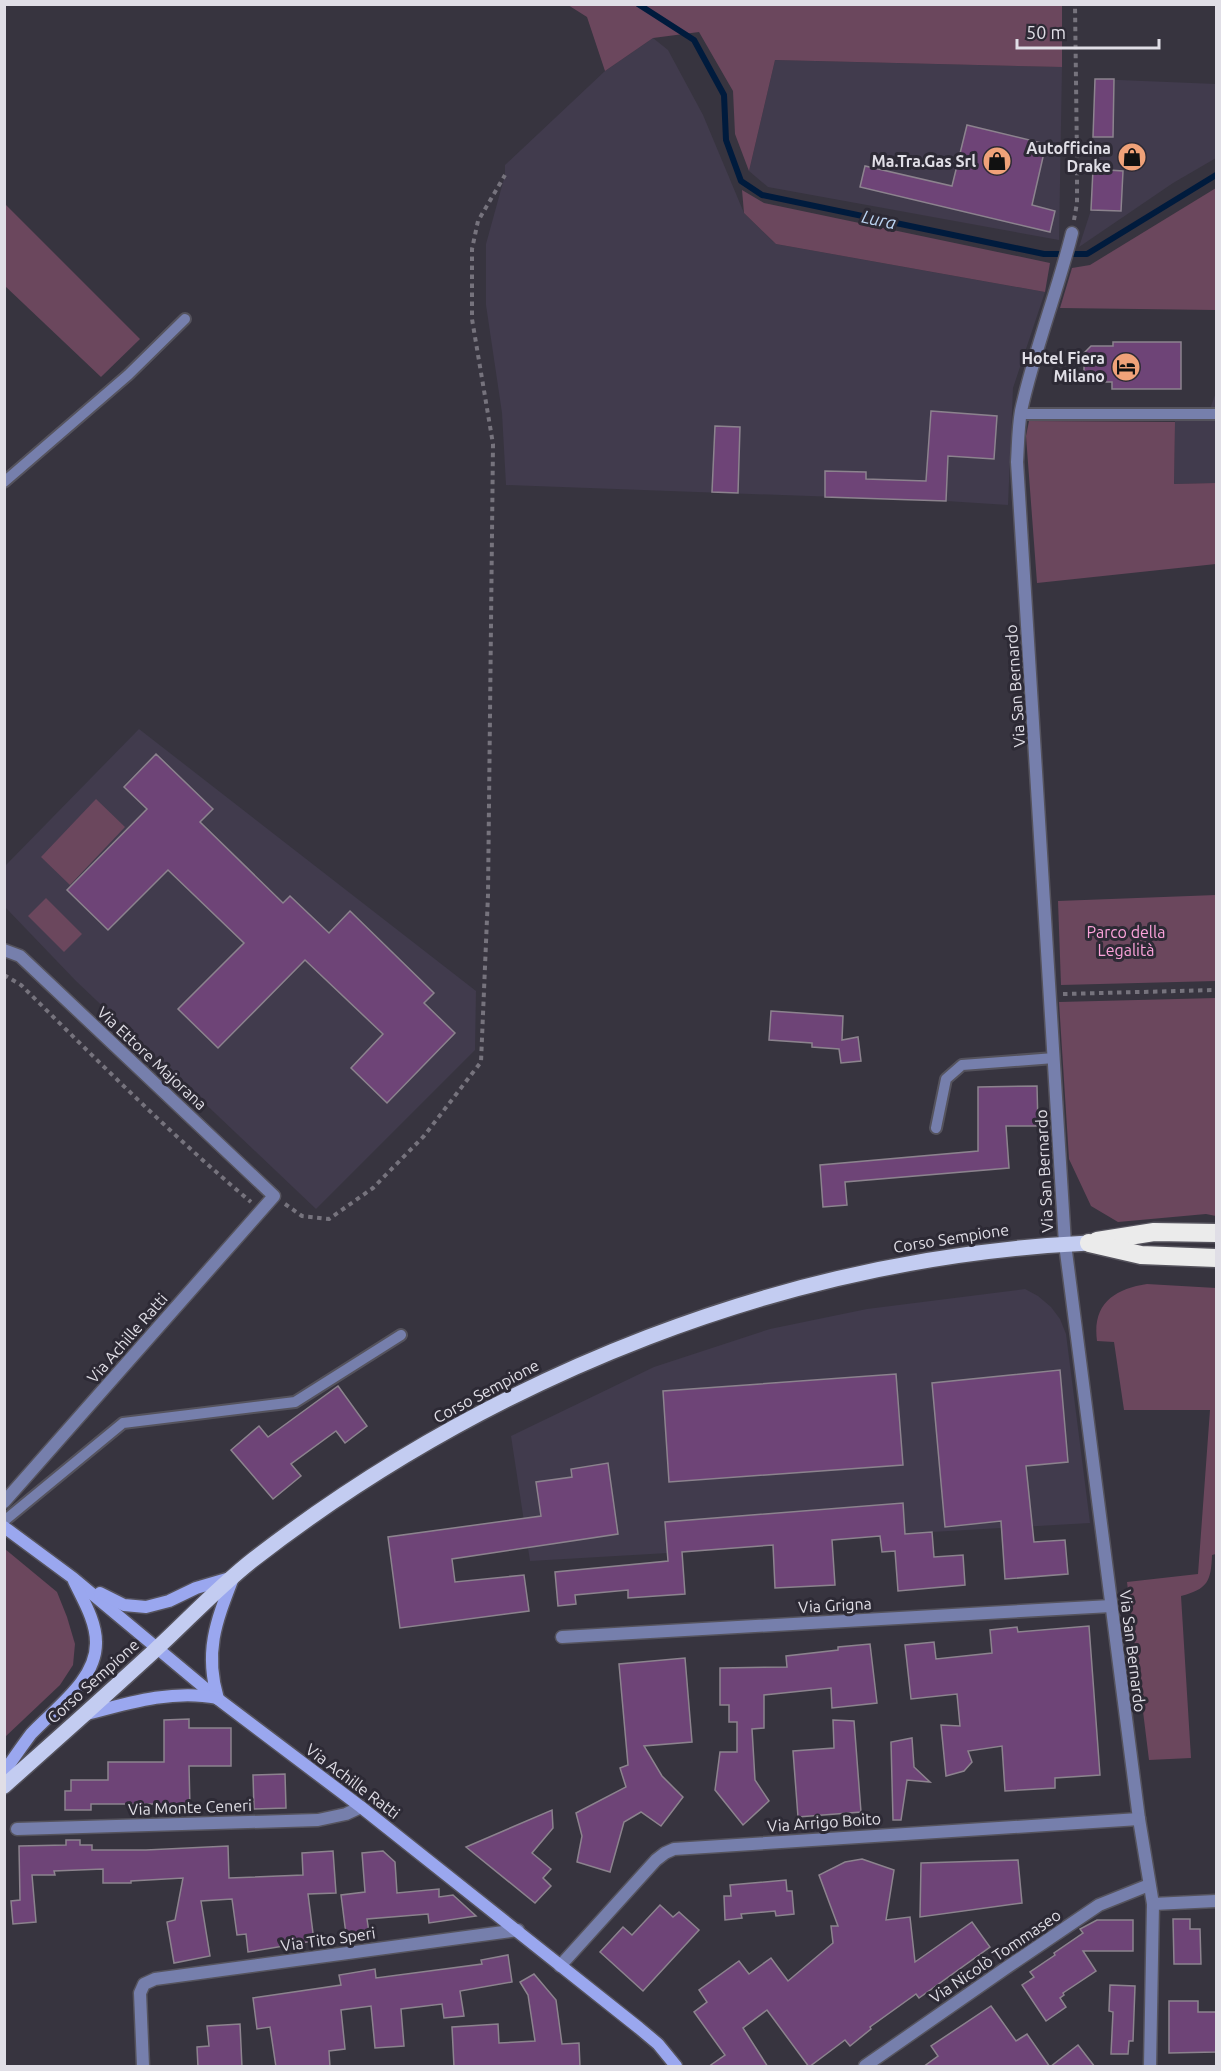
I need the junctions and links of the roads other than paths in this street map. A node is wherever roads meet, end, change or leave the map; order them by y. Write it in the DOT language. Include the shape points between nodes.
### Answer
graph roads {
  1 [pos="1072,233"];
  2 [pos="185,319"];
  3 [pos="1021,414"];
  4 [pos="1216,414"];
  5 [pos="4,482"];
  6 [pos="4,950"];
  7 [pos="1054,1058"];
  8 [pos="936,1128"];
  9 [pos="274,1196"];
  10 [pos="1216,1233"];
  11 [pos="1089,1242"];
  12 [pos="1065,1244"];
  13 [pos="1216,1258"];
  14 [pos="401,1335"];
  15 [pos="4,1502"];
  16 [pos="4,1521"];
  17 [pos="4,1527"];
  18 [pos="233,1577"];
  19 [pos="73,1578"];
  20 [pos="1111,1606"];
  21 [pos="562,1637"];
  22 [pos="157,1648"];
  23 [pos="218,1699"];
  24 [pos="87,1714"];
  25 [pos="4,1772"];
  26 [pos="4,1786"];
  27 [pos="361,1807"];
  28 [pos="1139,1819"];
  29 [pos="17,1829"];
  30 [pos="1149,1885"];
  31 [pos="1216,1901"];
  32 [pos="1153,1904"];
  33 [pos="518,1930"];
  34 [pos="560,1966"];
  35 [pos="143,2067"];
  36 [pos="676,2067"];
  37 [pos="865,2067"];
  38 [pos="1150,2067"];
  1 -- 3 [label="street, Via San Bernardo"];
  2 -- 5 [label="lane" via="128,375"];
  3 -- 4 [label="lane"];
  3 -- 7 [label="street, Via San Bernardo" via="1017,462"];
  6 -- 9 [label="street, Via Ettore Majorana" via="20,956"];
  7 -- 8 [label="lane" via="962,1065 946,1079"];
  7 -- 12 [label="street, Via San Bernardo"];
  9 -- 15 [label="street, Via Achille Ratti"];
  10 -- 11 [label="highway, Corso Sempione" via="1154,1232"];
  11 -- 12 [label="main road, Corso Sempione"];
  11 -- 13 [label="highway, Corso Sempione" via="1141,1255"];
  12 -- 18 [label="main road, Corso Sempione" via="992,1249 892,1266 754,1301 581,1363 380,1472 306,1521"];
  12 -- 20 [label="street, Via San Bernardo"];
  14 -- 16 [label="lane" via="295,1402 123,1423"];
  17 -- 19 [label="street, Via Achille Ratti"];
  18 -- 19 [label="street" via="146,1607 124,1605"];
  18 -- 22 [label="main road, Corso Sempione"];
  18 -- 23 [label="street" via="215,1630 211,1657"];
  19 -- 22 [label="street, Via Achille Ratti"];
  19 -- 25 [label="street" via="94,1631 96,1643 91,1666"];
  20 -- 21 [label="street, Via Grigna"];
  20 -- 28 [label="street, Via San Bernardo"];
  22 -- 23 [label="street, Via Achille Ratti"];
  22 -- 24 [label="main road, Corso Sempione"];
  23 -- 24 [label="street" via="202,1695 155,1698"];
  23 -- 27 [label="street, Via Achille Ratti"];
  24 -- 26 [label="main road, Corso Sempione"];
  27 -- 29 [label="street, Via Monte Ceneri" via="318,1820"];
  27 -- 33 [label="street, Via Achille Ratti"];
  28 -- 30 [label="street, Via San Bernardo"];
  28 -- 34 [label="street, Via Arrigo Boito" via="674,1849 656,1860"];
  30 -- 32 [label="street, Via San Bernardo"];
  30 -- 37 [label="street, Via Nicolò Tommaseo" via="1099,1905"];
  31 -- 32 [label="street"];
  32 -- 38 [label="street, Via San Bernardo"];
  33 -- 34 [label="street, Via Achille Ratti"];
  33 -- 35 [label="street, Via Tito Speri" via="155,1979 144,1984 140,1993"];
  34 -- 36 [label="street, Via Achille Ratti" via="658,2044"];
}
